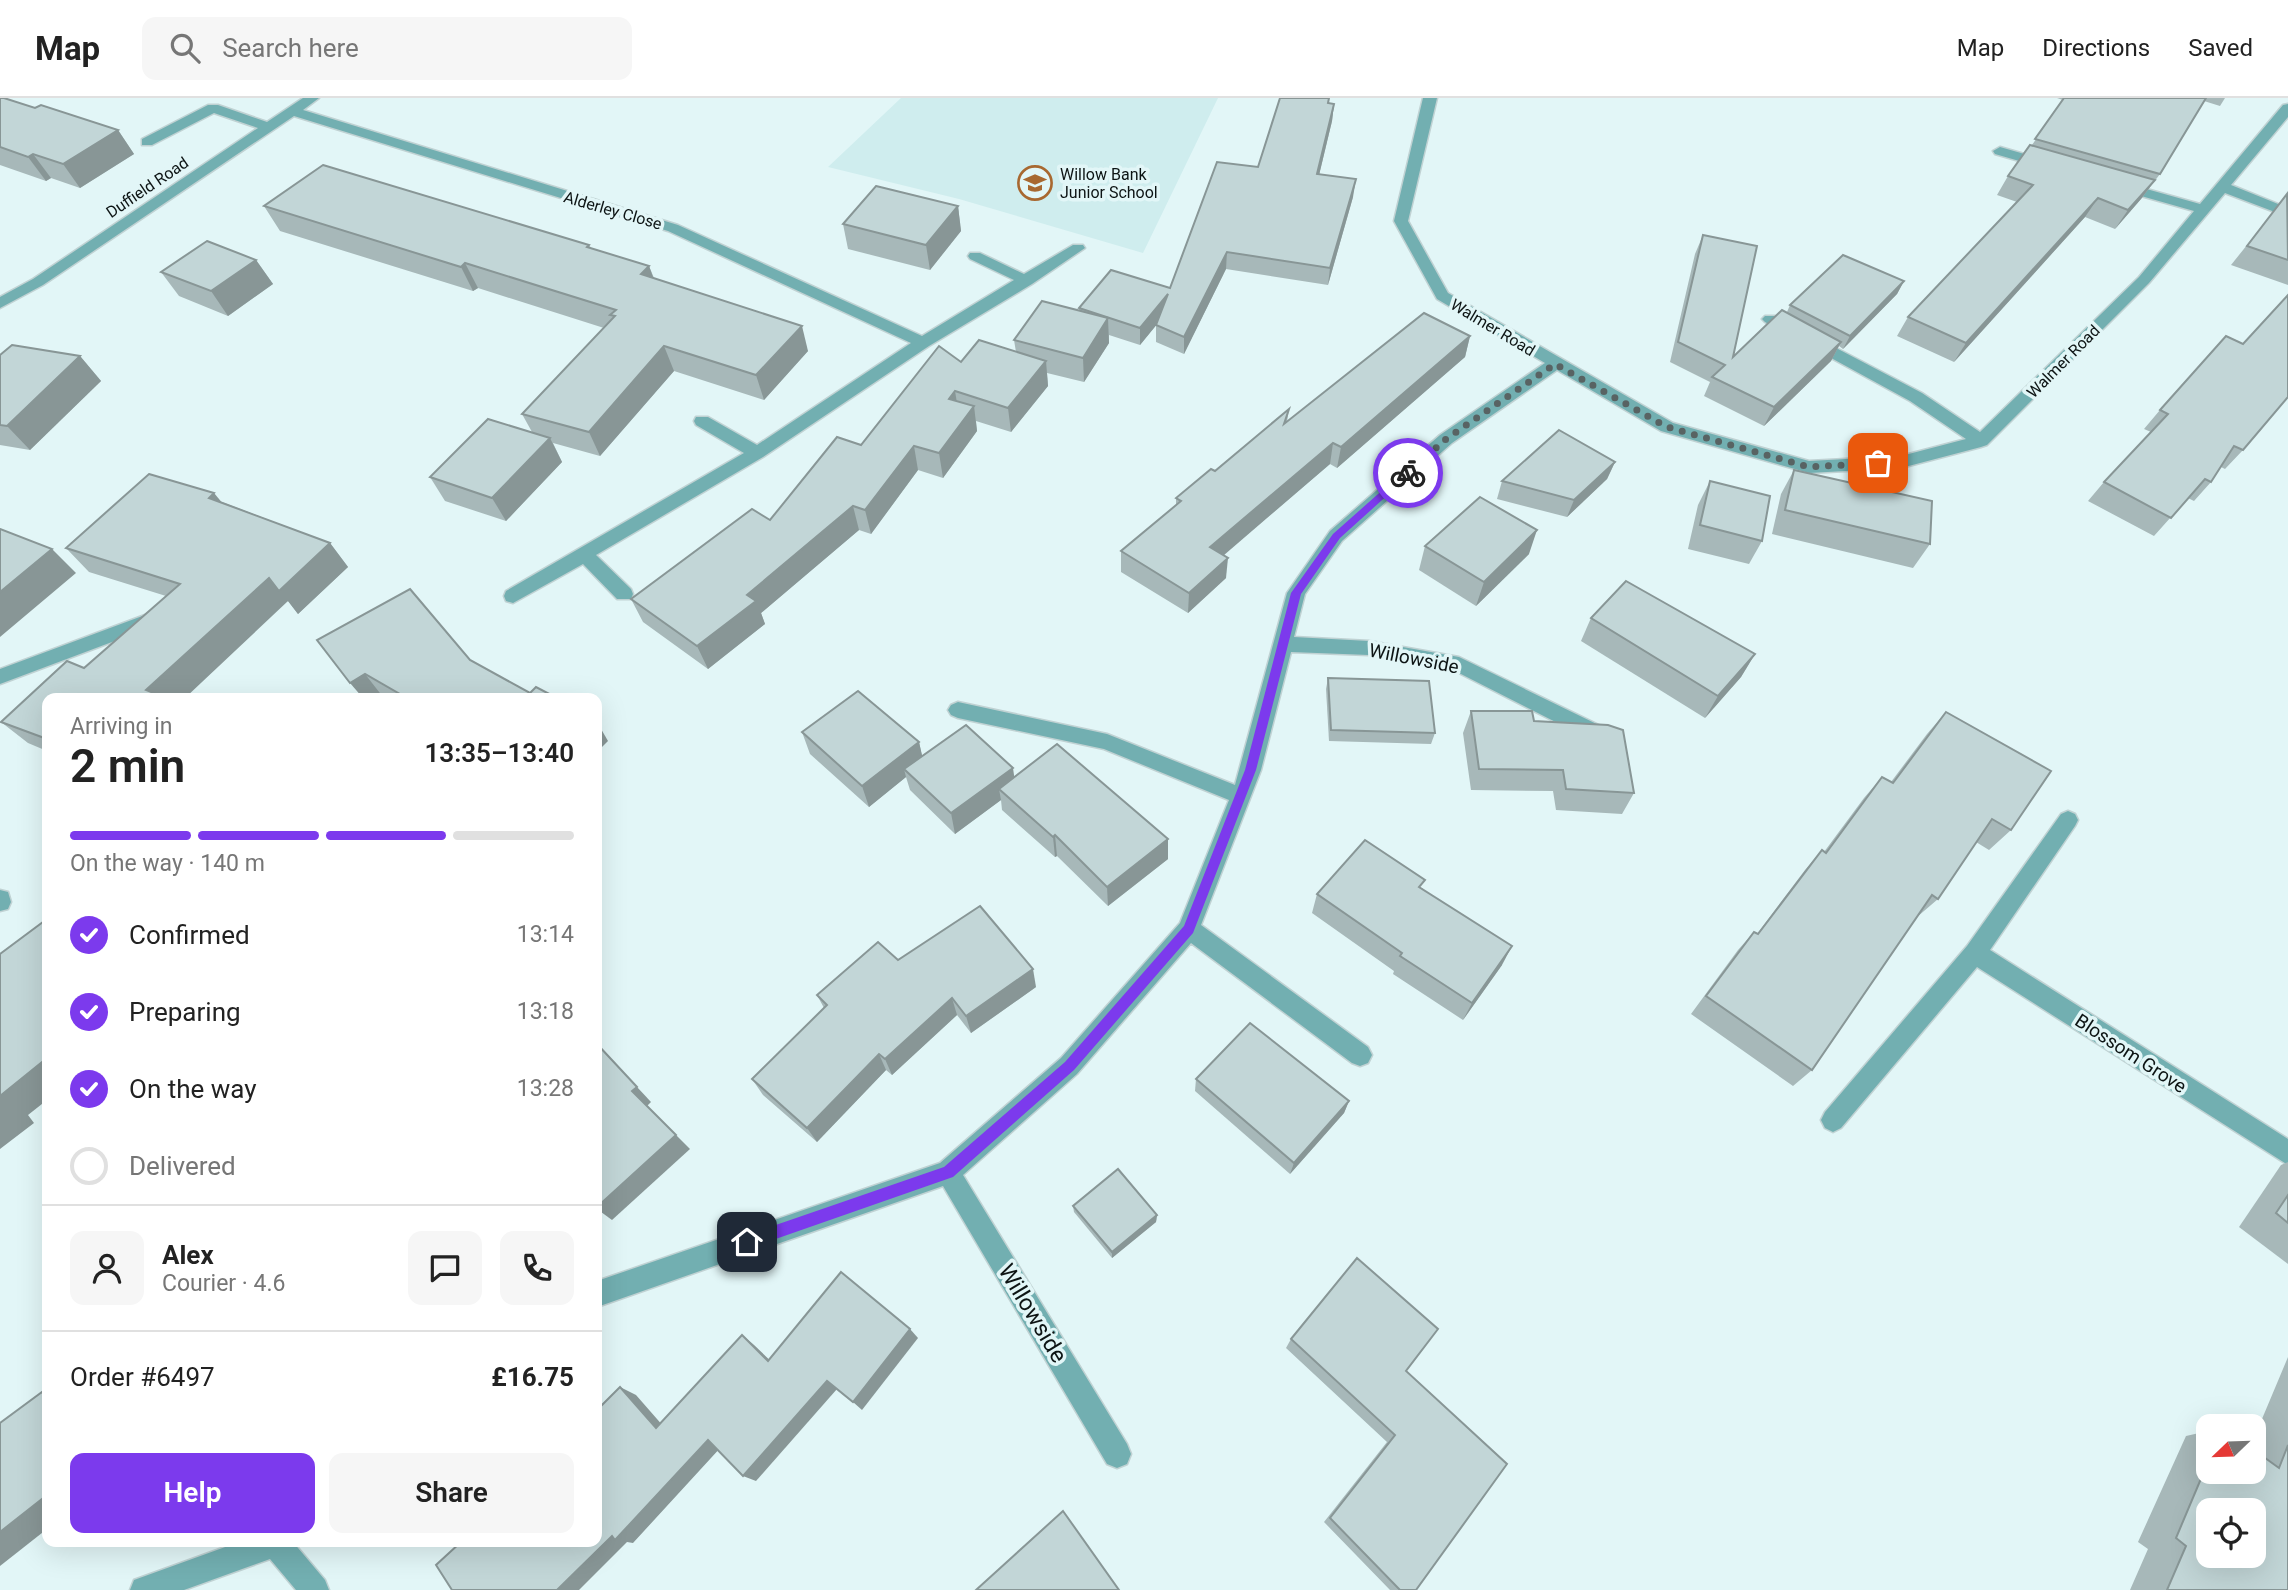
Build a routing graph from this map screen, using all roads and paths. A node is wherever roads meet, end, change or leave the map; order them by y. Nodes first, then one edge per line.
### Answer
1 (312, 98) edge
2 (1430, 98) edge
3 (2288, 107) edge
4 (292, 111) junction
5 (269, 127) junction
6 (147, 142) dead end
7 (2000, 151) dead end
8 (2064, 169) edge
9 (2102, 180) edge
10 (2222, 187) junction
11 (2204, 209) junction
12 (2288, 213) edge
13 (1078, 248) dead end
14 (975, 256) dead end
15 (1027, 281) junction
16 (0, 303) edge
17 (1770, 319) edge
18 (923, 342) junction
19 (1555, 364) junction
20 (702, 421) dead end
21 (1981, 441) junction
22 (757, 453) junction
23 (584, 555) junction
24 (624, 594) dead end
25 (513, 596) dead end
26 (145, 621) edge
27 (1283, 645) junction
28 (0, 677) edge
29 (958, 710) dead end
30 (1611, 741) edge
31 (1241, 796) junction
32 (2068, 820) dead end
33 (1189, 929) junction
34 (1975, 953) junction
35 (1360, 1055) dead end
36 (1833, 1120) dead end
37 (2288, 1153) edge
38 (948, 1172) junction
39 (602, 1292) edge
40 (1117, 1454) dead end
41 (266, 1547) edge
42 (280, 1547) edge
43 (144, 1590) edge
44 (315, 1590) edge

1 - 4 street, Duffield Road
2 - 19 street, Walmer Road
3 - 10 street, Walmer Road
4 - 5 street, Duffield Road
4 - 18 street, Alderley Close
5 - 6 street
5 - 16 street, Duffield Road
7 - 8 street
9 - 11 street
10 - 11 street, Walmer Road
10 - 12 street
11 - 21 street, Walmer Road
13 - 15 street
14 - 15 street
15 - 18 street
17 - 21 street
18 - 22 street
19 - 21 street, Walmer Road
19 - 27 street
20 - 22 street
22 - 23 street
23 - 24 street
23 - 25 street
26 - 28 street
27 - 30 street, Willowside
27 - 31 street
29 - 31 street
31 - 33 street
32 - 34 street
33 - 35 street
33 - 38 street
34 - 36 street
34 - 37 street, Blossom Grove
38 - 39 street
38 - 40 street, Willowside
41 - 43 street
42 - 44 street

